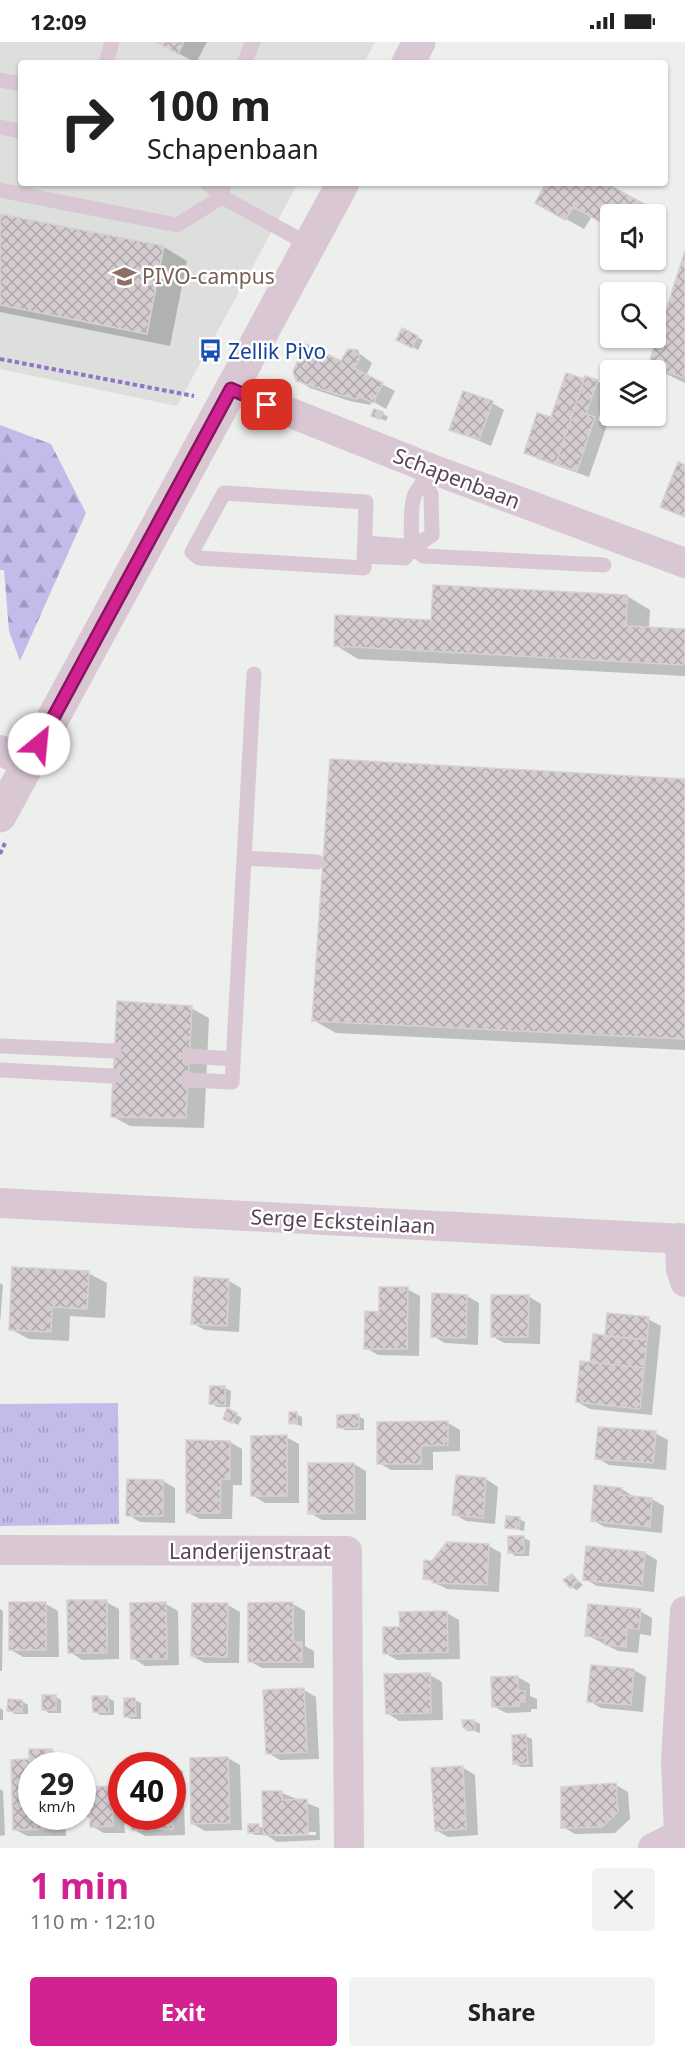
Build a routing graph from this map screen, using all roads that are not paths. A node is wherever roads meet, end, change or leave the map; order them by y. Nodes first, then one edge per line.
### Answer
1 (112, 42) edge
2 (253, 42) edge
3 (419, 42) edge
4 (107, 60) edge
5 (245, 60) edge
6 (410, 60) edge
7 (0, 80) edge
8 (18, 83) edge
9 (0, 127) edge
10 (18, 130) edge
11 (341, 186) edge
12 (0, 190) edge
13 (223, 190) edge
14 (310, 245) junction
15 (231, 389) junction
16 (427, 476) junction
17 (416, 549) junction
18 (364, 550) junction
19 (685, 563) edge
20 (604, 565) dead end
21 (254, 674) dead end
22 (14, 758) edge
23 (0, 816) edge
24 (244, 858) junction
25 (317, 862) dead end
26 (0, 1046) edge
27 (114, 1051) dead end
28 (189, 1056) dead end
29 (233, 1059) junction
30 (0, 1070) edge
31 (113, 1076) dead end
32 (188, 1080) dead end
33 (0, 1203) edge
34 (682, 1238) edge
35 (685, 1282) edge
36 (0, 1550) edge
37 (685, 1611) edge
38 (672, 1840) edge
39 (349, 1848) edge

1 - 4 lane
2 - 5 lane
3 - 6 street
7 - 8 lane
9 - 10 lane
11 - 14 street
12 - 13 lane
13 - 14 lane
14 - 15 street
15 - 16 street, Schapenbaan
15 - 22 street
16 - 17 lane
16 - 19 street, Schapenbaan
17 - 18 lane
17 - 20 lane
18 - 18 lane
21 - 24 lane
22 - 23 street
24 - 25 lane
24 - 29 lane
26 - 27 lane
28 - 29 lane
29 - 32 lane
30 - 31 lane
33 - 34 street, Serge Ecksteinlaan
34 - 35 street
36 - 39 street, Landerijenstraat
37 - 38 street

